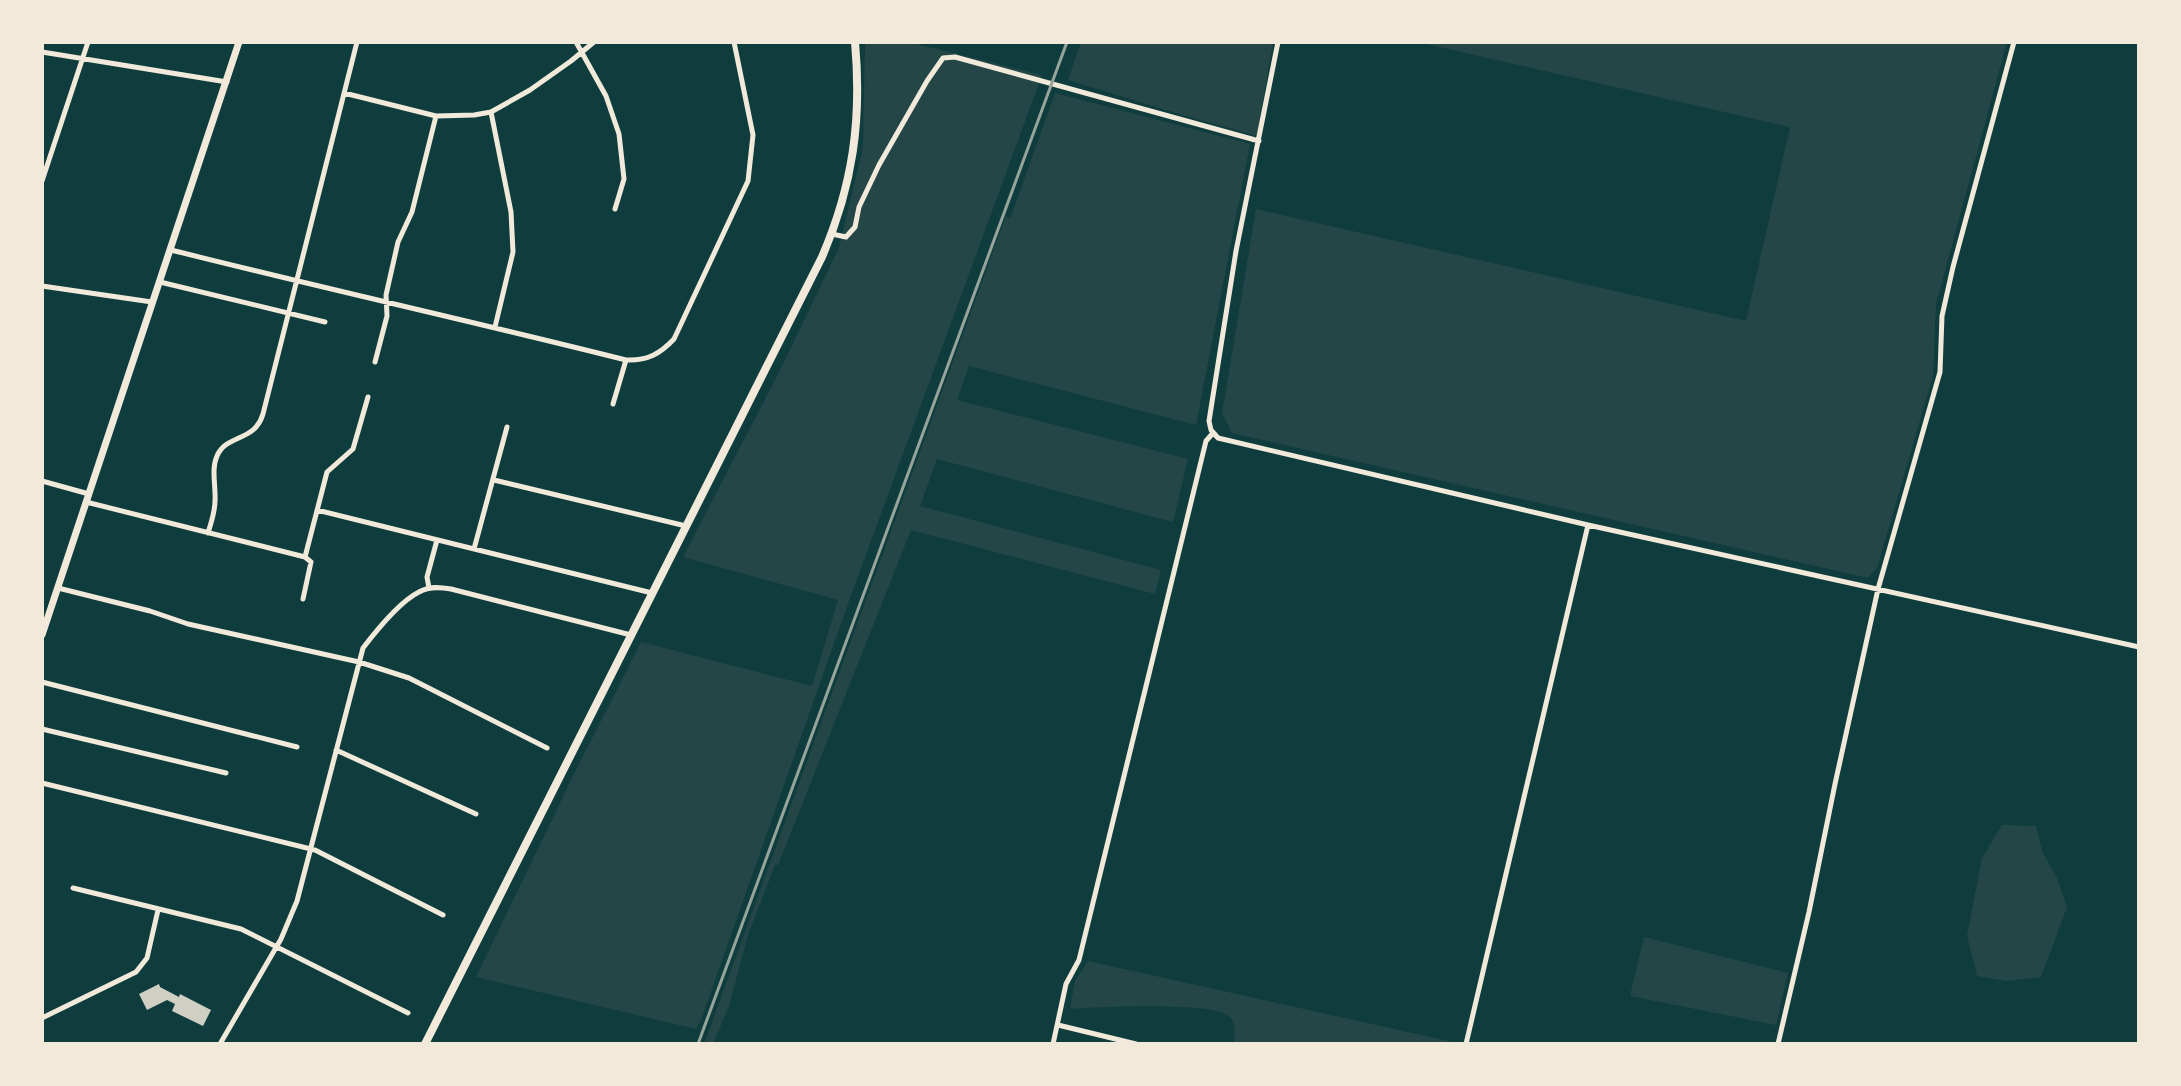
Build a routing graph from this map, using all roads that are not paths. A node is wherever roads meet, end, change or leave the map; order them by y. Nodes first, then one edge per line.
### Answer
1 (88, 42) edge
2 (239, 42) edge
3 (357, 42) edge
4 (576, 42) edge
5 (594, 42) edge
6 (734, 42) edge
7 (855, 42) edge
8 (1278, 42) edge
9 (2014, 42) edge
10 (42, 52) edge
11 (581, 52) junction
12 (83, 58) junction
13 (227, 82) junction
14 (344, 93) junction
15 (491, 112) junction
16 (436, 116) junction
17 (1259, 141) junction
18 (44, 169) edge
19 (42, 181) edge
20 (615, 209) dead end
21 (832, 234) junction
22 (171, 250) junction
23 (297, 281) junction
24 (160, 282) junction
25 (42, 286) edge
26 (153, 302) junction
27 (387, 303) junction
28 (289, 313) junction
29 (325, 322) dead end
30 (495, 327) junction
31 (626, 360) junction
32 (375, 362) dead end
33 (368, 397) dead end
34 (613, 404) dead end
35 (507, 427) dead end
36 (1213, 433) junction
37 (494, 480) junction
38 (42, 481) edge
39 (88, 498) junction
40 (317, 510) junction
41 (1588, 525) junction
42 (686, 526) junction
43 (208, 533) junction
44 (437, 540) junction
45 (474, 549) junction
46 (305, 557) junction
47 (58, 588) junction
48 (429, 588) junction
49 (1878, 589) junction
50 (652, 593) junction
51 (303, 599) dead end
52 (42, 635) edge
53 (632, 635) junction
54 (2139, 647) edge
55 (359, 662) junction
56 (42, 682) edge
57 (42, 729) edge
58 (297, 747) dead end
59 (547, 748) dead end
60 (336, 750) junction
61 (226, 773) dead end
62 (42, 783) edge
63 (476, 814) dead end
64 (311, 849) junction
65 (73, 888) dead end
66 (158, 910) junction
67 (443, 915) dead end
68 (276, 946) junction
69 (408, 1013) dead end
70 (42, 1018) edge
71 (1058, 1025) junction
72 (220, 1044) edge
73 (425, 1044) edge
74 (1053, 1044) edge
75 (1136, 1044) edge
76 (1466, 1044) edge
77 (1778, 1044) edge

1 - 12 street
2 - 13 street
3 - 14 street
4 - 11 street
5 - 11 street
6 - 31 street
7 - 21 main road
8 - 17 street
9 - 49 street
10 - 12 street
11 - 15 street
11 - 20 street
12 - 13 street
12 - 18 street
13 - 22 street
14 - 16 street
14 - 23 street
15 - 16 street
15 - 30 street
16 - 27 street
17 - 21 street
17 - 36 street
18 - 19 street
21 - 42 main road
22 - 23 street
22 - 24 street
23 - 27 street
23 - 28 street
24 - 26 street
24 - 28 street
25 - 26 street
26 - 39 street
27 - 30 street
27 - 32 street
28 - 29 street
28 - 43 street
30 - 31 street
31 - 34 street
33 - 40 street
35 - 37 street
36 - 41 street
36 - 71 street
37 - 42 street
37 - 45 street
38 - 39 street
39 - 43 street
39 - 47 street
40 - 44 street
40 - 46 street
41 - 49 street
41 - 76 street
42 - 50 main road
43 - 46 street
44 - 45 street
44 - 48 street
45 - 50 street
46 - 51 street
47 - 52 street
47 - 55 street
48 - 53 street
48 - 55 street
49 - 54 street
49 - 77 street
50 - 53 main road
53 - 73 main road
55 - 59 street
55 - 60 street
56 - 58 street
57 - 61 street
60 - 63 street
60 - 64 street
62 - 64 street
64 - 67 street
64 - 68 street
65 - 66 street
66 - 68 street
66 - 70 street
68 - 69 street
68 - 72 street
71 - 74 street
71 - 75 street

